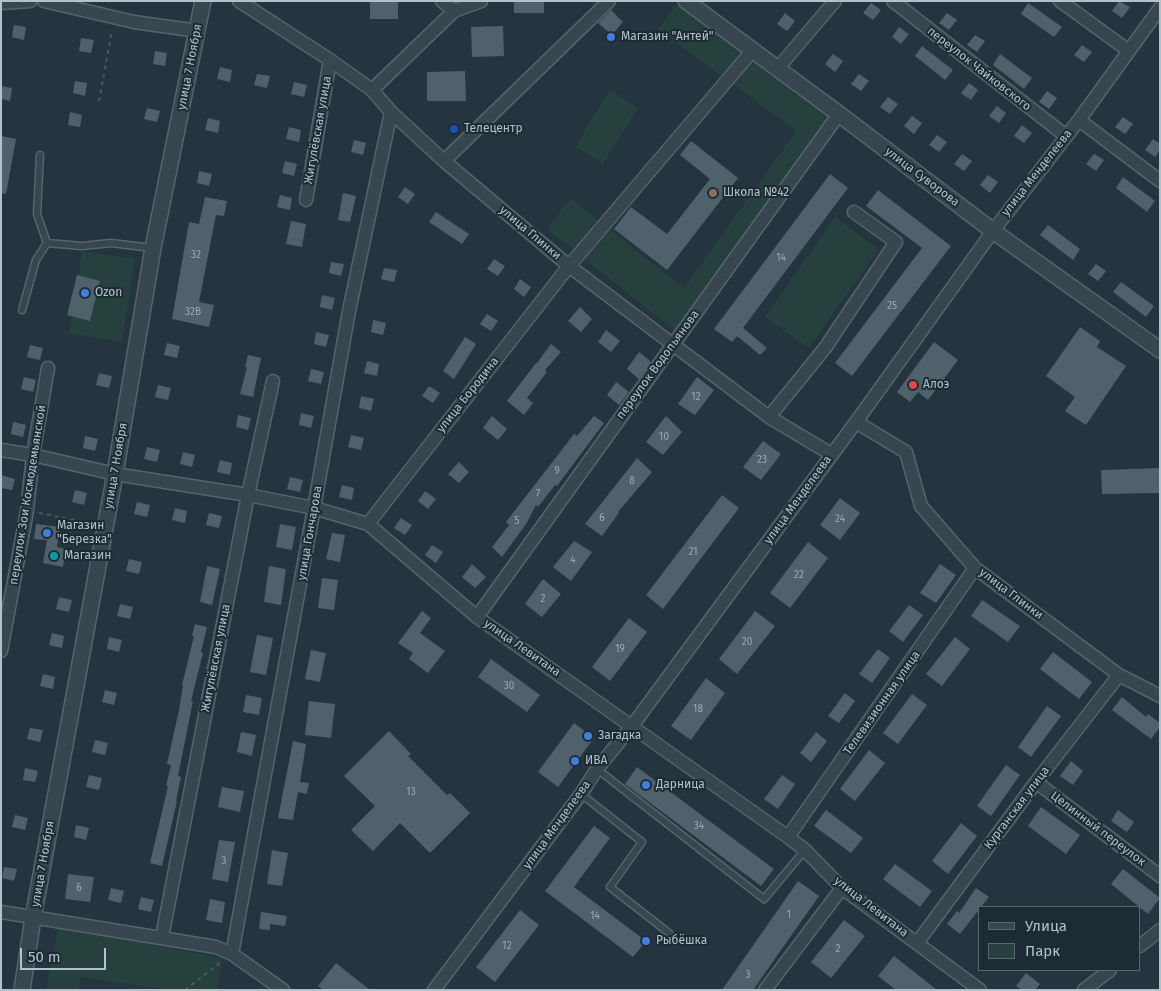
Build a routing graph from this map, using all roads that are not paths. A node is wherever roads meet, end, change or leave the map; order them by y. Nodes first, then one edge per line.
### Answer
1 (30, 1) edge
2 (44, 1) edge
3 (203, 1) edge
4 (239, 1) edge
5 (442, 1) edge
6 (481, 1) edge
7 (609, 1) edge
8 (686, 1) edge
9 (835, 1) edge
10 (893, 1) edge
11 (1060, 1) edge
12 (1, 3) edge
13 (1160, 8) edge
14 (454, 11) junction
15 (198, 31) junction
16 (753, 50) junction
17 (1129, 51) junction
18 (330, 60) junction
19 (778, 68) junction
20 (372, 90) junction
21 (390, 112) junction
22 (840, 114) junction
23 (1079, 120) junction
24 (1066, 136) junction
25 (40, 155) dead end
26 (444, 161) junction
27 (1160, 181) edge
28 (306, 200) dead end
29 (854, 212) dead end
30 (993, 231) junction
31 (47, 243) junction
32 (153, 248) junction
33 (568, 266) junction
34 (22, 310) dead end
35 (673, 345) junction
36 (1160, 350) edge
37 (48, 368) dead end
38 (273, 381) dead end
39 (769, 417) junction
40 (856, 422) junction
41 (1, 450) edge
42 (831, 454) junction
43 (34, 455) junction
44 (115, 474) junction
45 (248, 495) junction
46 (314, 508) junction
47 (368, 524) junction
48 (975, 568) junction
49 (477, 617) junction
50 (1, 651) edge
51 (1119, 675) junction
52 (1160, 696) edge
53 (632, 726) junction
54 (597, 769) junction
55 (1036, 782) junction
56 (581, 794) junction
57 (788, 837) junction
58 (805, 850) junction
59 (1160, 876) edge
60 (842, 888) junction
61 (1, 912) edge
62 (33, 918) junction
63 (1160, 930) edge
64 (669, 933) dead end
65 (162, 937) junction
66 (917, 943) junction
67 (1141, 945) edge
68 (232, 954) junction
69 (1109, 971) edge
70 (22, 990) edge
71 (283, 990) edge
72 (434, 990) edge
73 (766, 990) edge
74 (980, 990) edge
75 (1084, 990) edge

1 - 12 street
2 - 15 street
3 - 15 street, улица 7 Ноября
4 - 18 street, улица Глинки
5 - 14 street
6 - 14 street
7 - 26 street
8 - 16 street, улица Суворова
9 - 19 street
10 - 24 street, переулок Чайковского
11 - 17 street
13 - 17 street, улица Менделеева
14 - 20 street
15 - 32 street, улица 7 Ноября
16 - 19 street, улица Суворова
16 - 33 street, улица Бородина
17 - 23 street, улица Менделеева
18 - 20 street, улица Глинки
18 - 28 street, Жигулёвская улица
19 - 22 street, улица Суворова
20 - 21 street, улица Глинки
21 - 26 street, улица Глинки
21 - 46 street, улица Гончарова
22 - 30 street, улица Суворова
22 - 35 street, переулок Водопьянова
23 - 24 street, улица Менделеева
23 - 27 street
24 - 30 street, улица Менделеева
25 - 31 lane
26 - 33 street, улица Глинки
29 - 39 street
30 - 36 street, улица Суворова
30 - 40 street, улица Менделеева
31 - 32 lane
31 - 34 lane
32 - 44 street, улица 7 Ноября
33 - 35 street, улица Глинки
33 - 47 street, улица Бородина
35 - 39 street, улица Глинки
35 - 49 street, переулок Водопьянова
37 - 43 street, переулок Зои Космодемьянской
38 - 45 street, Жигулёвская улица
39 - 42 street, улица Глинки
40 - 42 street, улица Менделеева
40 - 48 street, улица Глинки
41 - 43 street, улица Левитана
42 - 53 street, улица Менделеева
43 - 44 street, улица Левитана
43 - 50 street, переулок Зои Космодемьянской
44 - 45 street, улица Левитана
44 - 62 street, улица 7 Ноября
45 - 46 street, улица Левитана
45 - 65 street, Жигулёвская улица
46 - 47 street, улица Левитана
46 - 68 street, улица Гончарова
47 - 49 street, улица Левитана
48 - 51 street, улица Глинки
48 - 57 street, Телевизионная улица
49 - 53 street, улица Левитана
51 - 52 street, улица Глинки
51 - 55 street, Курганская улица
53 - 54 street, улица Менделеева
53 - 57 street, улица Левитана
54 - 56 street, улица Менделеева
54 - 58 lane
55 - 59 street, Целинный переулок
55 - 66 street, Курганская улица
56 - 64 lane
56 - 72 street, улица Менделеева
57 - 58 street, улица Левитана
58 - 60 street, улица Левитана
60 - 66 street, улица Левитана
60 - 73 street
61 - 62 street
62 - 65 street
62 - 70 street, улица 7 Ноября
63 - 67 street
65 - 68 street
66 - 74 street, улица Левитана
68 - 71 street
69 - 75 street

